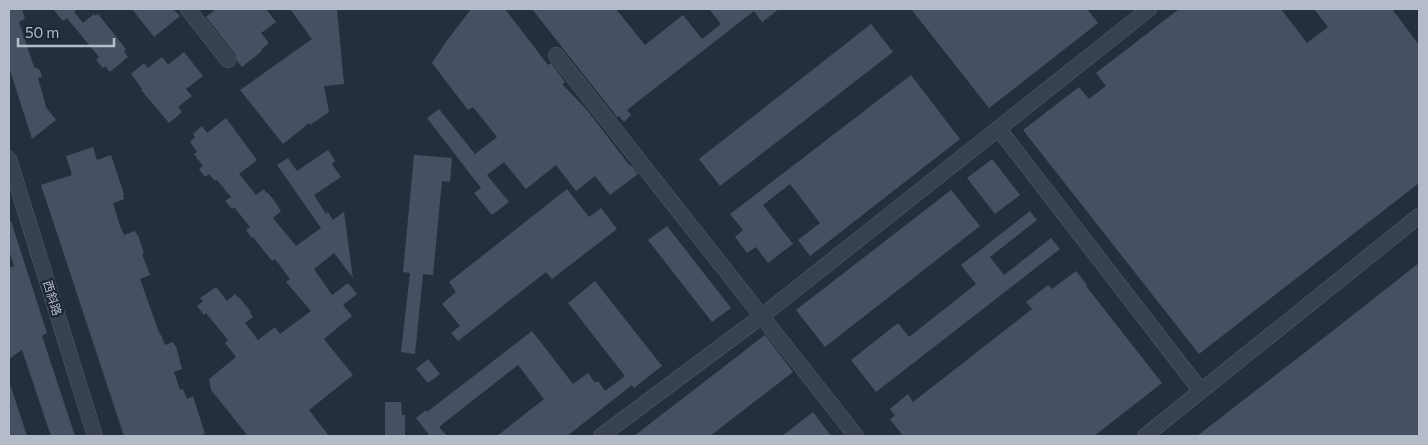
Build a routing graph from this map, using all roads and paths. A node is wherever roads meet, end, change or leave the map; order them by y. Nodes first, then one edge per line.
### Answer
1 (188, 9) edge
2 (1149, 9) edge
3 (556, 55) dead end
4 (228, 60) dead end
5 (998, 128) junction
6 (9, 160) edge
7 (1419, 216) edge
8 (762, 316) junction
9 (1201, 391) junction
10 (95, 436) edge
11 (601, 436) edge
12 (856, 436) edge
13 (1144, 436) edge

1 - 4 street
2 - 5 street
3 - 8 street
5 - 8 street
5 - 9 street
6 - 10 street, 西斜路
7 - 9 street
8 - 11 street
8 - 12 street
9 - 13 street

